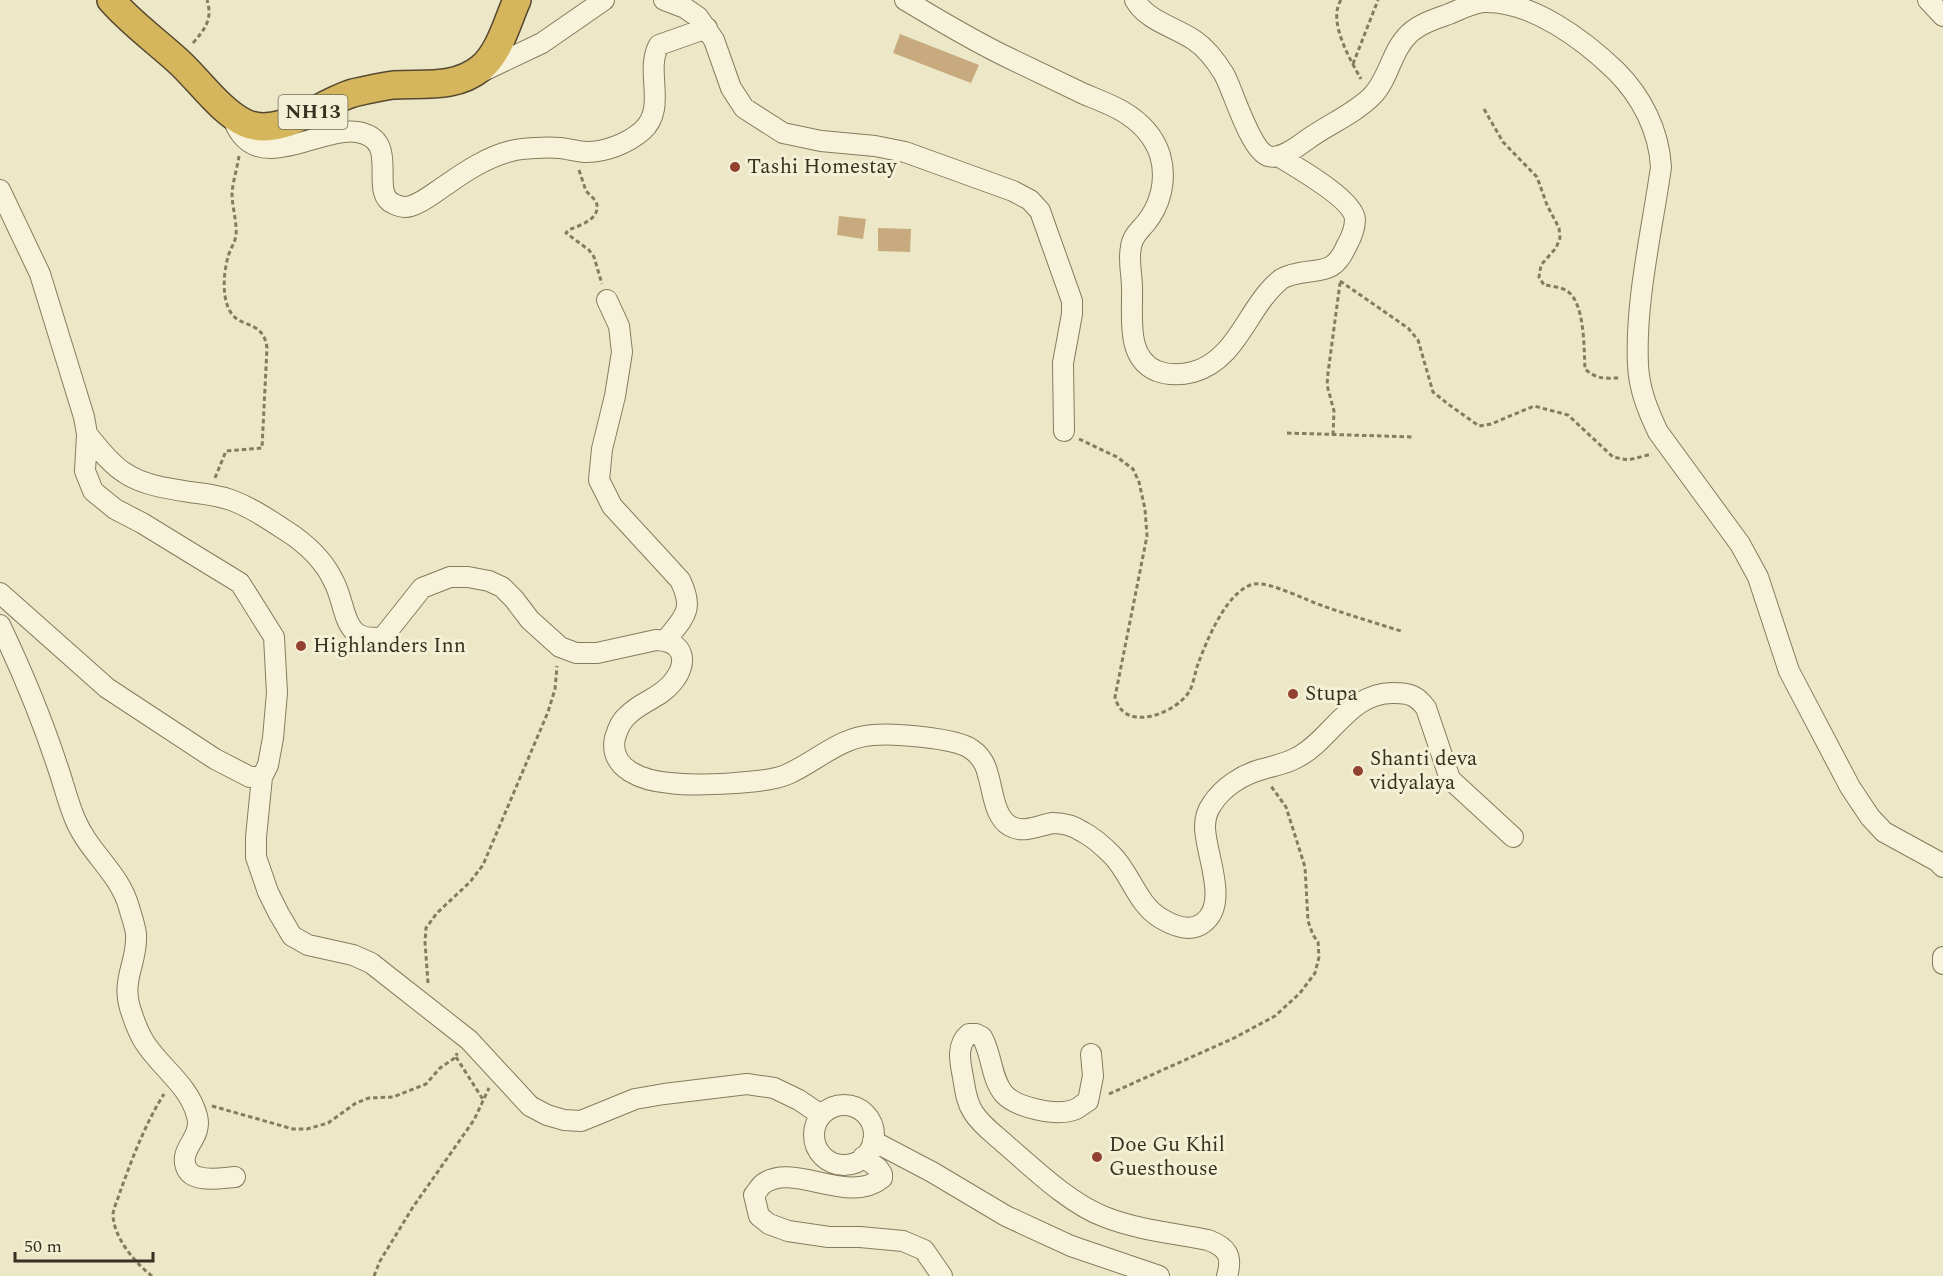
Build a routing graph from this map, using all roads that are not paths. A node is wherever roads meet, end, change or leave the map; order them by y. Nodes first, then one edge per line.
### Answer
1 (111, 0) edge
2 (517, 0) edge
3 (604, 0) edge
4 (664, 0) edge
5 (905, 0) edge
6 (1135, 0) edge
7 (1928, 0) edge
8 (1943, 16) edge
9 (707, 28) junction
10 (464, 79) junction
11 (235, 123) junction
12 (1278, 156) junction
13 (0, 190) edge
14 (607, 300) road end
15 (1064, 431) road end
16 (87, 434) junction
17 (0, 593) edge
18 (0, 625) edge
19 (666, 640) junction
20 (262, 777) junction
21 (1513, 837) dead end
22 (1943, 867) edge
23 (1943, 957) edge
24 (1943, 964) edge
25 (1090, 1054) dead end
26 (821, 1115) junction
27 (868, 1149) junction
28 (235, 1178) dead end
29 (942, 1276) edge
30 (1159, 1276) edge
31 (1227, 1276) edge

1 - 11 highway, NH13
2 - 10 highway, NH13
3 - 10 street
4 - 9 street
5 - 12 street
6 - 12 street
7 - 8 street
9 - 11 street
9 - 15 street
10 - 11 highway, NH13
12 - 22 street
13 - 16 street
14 - 19 street
16 - 19 street
16 - 20 street
17 - 20 street
18 - 28 street
19 - 21 street
20 - 26 street
23 - 24 street
25 - 31 street
26 - 27 street
26 - 27 street
27 - 29 street
27 - 30 street

